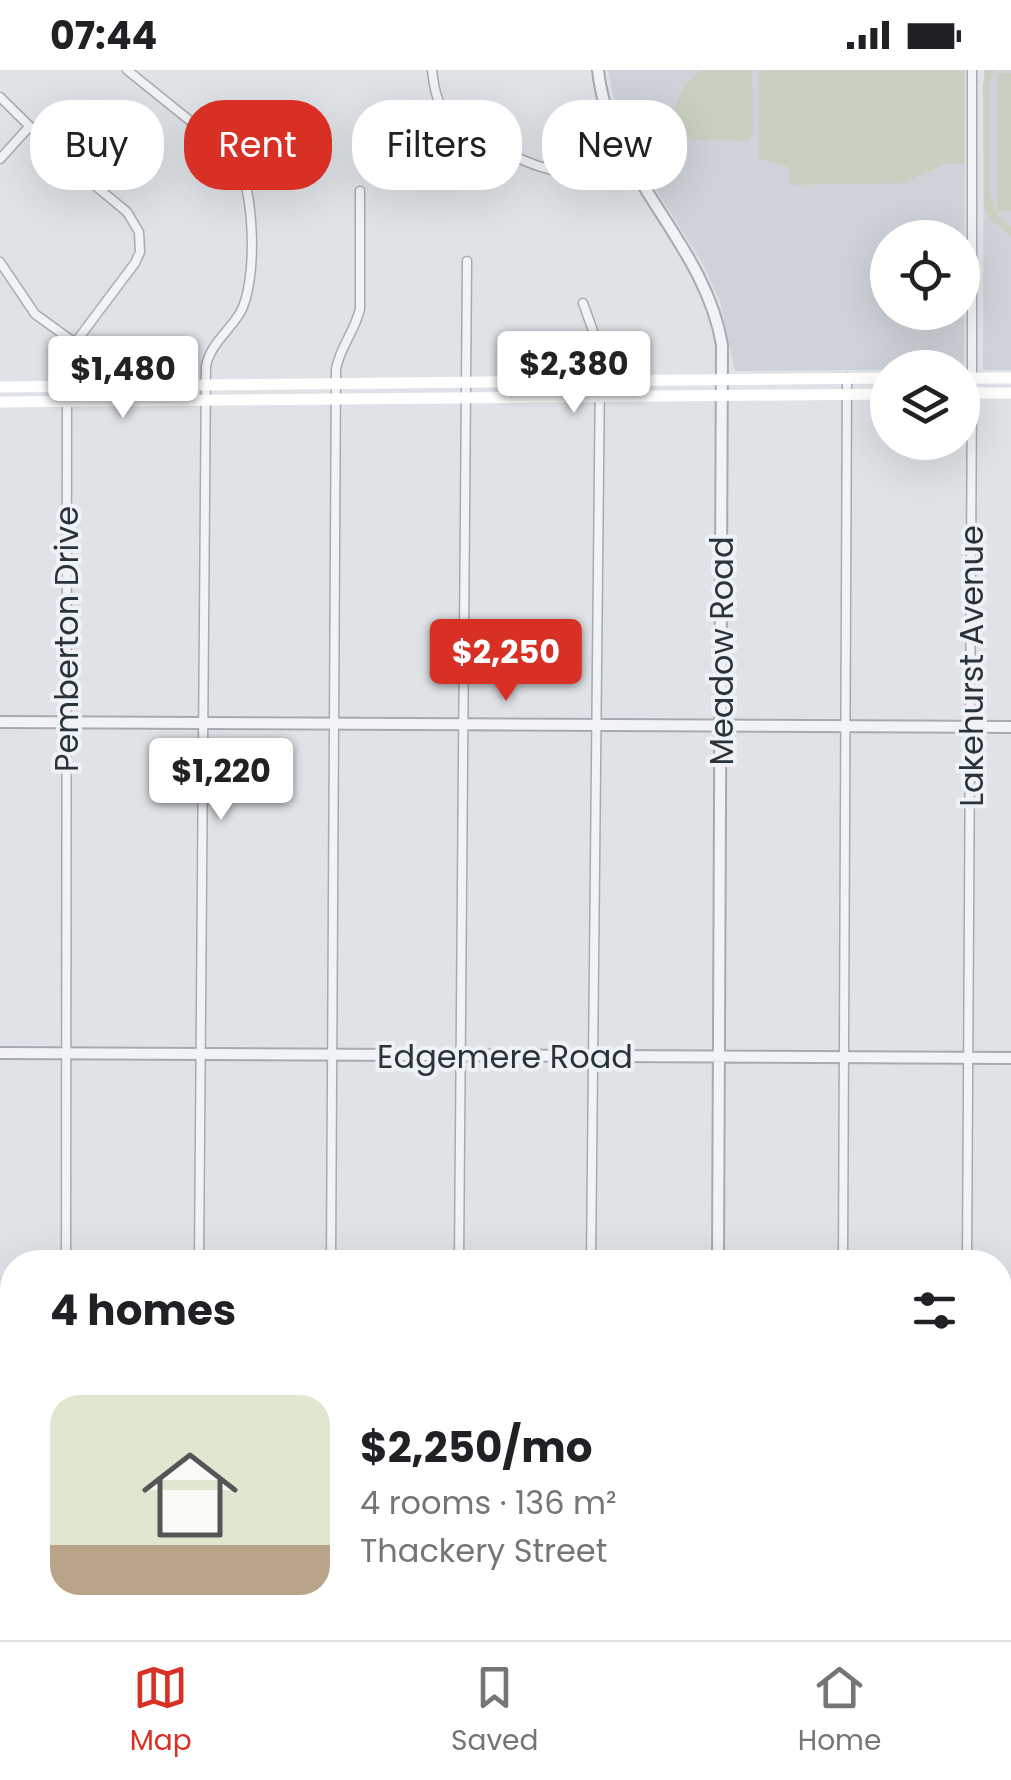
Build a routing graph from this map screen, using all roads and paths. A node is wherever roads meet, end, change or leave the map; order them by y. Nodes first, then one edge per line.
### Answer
1 (128, 70) edge
2 (432, 70) edge
3 (598, 70) edge
4 (972, 70) edge
5 (0, 97) edge
6 (603, 100) edge
7 (29, 127) junction
8 (0, 160) edge
9 (542, 169) edge
10 (646, 190) edge
11 (360, 191) dead end
12 (467, 261) dead end
13 (0, 262) edge
14 (583, 304) dead end
15 (75, 344) junction
16 (967, 350) edge
17 (847, 378) junction
18 (870, 378) edge
19 (980, 378) edge
20 (1011, 378) edge
21 (723, 379) junction
22 (466, 381) junction
23 (336, 382) junction
24 (206, 384) junction
25 (66, 386) junction
26 (0, 387) edge
27 (600, 388) junction
28 (980, 393) edge
29 (724, 394) junction
30 (848, 394) junction
31 (870, 394) edge
32 (1011, 394) edge
33 (466, 396) junction
34 (336, 398) junction
35 (206, 400) junction
36 (66, 401) junction
37 (0, 402) edge
38 (968, 460) edge
39 (0, 722) edge
40 (66, 722) junction
41 (203, 722) junction
42 (333, 724) junction
43 (463, 724) junction
44 (596, 724) junction
45 (721, 725) junction
46 (846, 726) junction
47 (970, 726) junction
48 (1011, 726) edge
49 (0, 1053) edge
50 (66, 1053) junction
51 (201, 1054) junction
52 (331, 1054) junction
53 (461, 1055) junction
54 (593, 1056) junction
55 (719, 1058) junction
56 (1011, 1058) edge
57 (844, 1059) junction
58 (968, 1059) junction
59 (66, 1250) edge
60 (200, 1250) edge
61 (331, 1250) edge
62 (459, 1250) edge
63 (591, 1250) edge
64 (718, 1250) edge
65 (843, 1250) edge
66 (967, 1250) edge

1 - 24 street
2 - 9 street
3 - 6 street, Meadow Road
4 - 16 street, Lakehurst Avenue
5 - 7 street, Pemberton Drive
7 - 8 street
7 - 15 street, Pemberton Drive
10 - 21 street, Meadow Road
11 - 23 street
12 - 22 street
13 - 15 street
14 - 27 street
15 - 25 street, Pemberton Drive
17 - 18 main road
17 - 21 main road
17 - 30 street
19 - 20 main road
21 - 27 main road
21 - 29 street, Meadow Road
22 - 23 main road
22 - 27 main road
22 - 33 street
23 - 24 main road
23 - 34 street
24 - 25 main road
24 - 35 street
25 - 26 main road
25 - 36 street, Pemberton Drive
27 - 29 main road
27 - 33 main road
27 - 44 street
28 - 32 main road
29 - 30 main road
29 - 45 street, Meadow Road
30 - 31 main road
30 - 46 street
33 - 34 main road
33 - 43 street
34 - 35 main road
34 - 42 street
35 - 36 main road
35 - 41 street
36 - 37 main road
36 - 40 street, Pemberton Drive
38 - 47 street, Lakehurst Avenue
39 - 40 street
40 - 41 street
40 - 50 street, Pemberton Drive
41 - 42 street
41 - 51 street
42 - 43 street
42 - 52 street
43 - 44 street
43 - 53 street
44 - 45 street
44 - 54 street
45 - 46 street
45 - 55 street, Meadow Road
46 - 47 street
46 - 57 street
47 - 48 street
47 - 58 street, Lakehurst Avenue
49 - 50 street, Edgemere Road
50 - 51 street, Edgemere Road
50 - 59 street, Pemberton Drive
51 - 52 street, Edgemere Road
51 - 60 street
52 - 53 street, Edgemere Road
52 - 61 street
53 - 54 street, Edgemere Road
53 - 62 street
54 - 55 street, Edgemere Road
54 - 63 street
55 - 57 street, Edgemere Road
55 - 64 street, Meadow Road
56 - 58 street, Edgemere Road
57 - 58 street, Edgemere Road
57 - 65 street
58 - 66 street, Lakehurst Avenue

